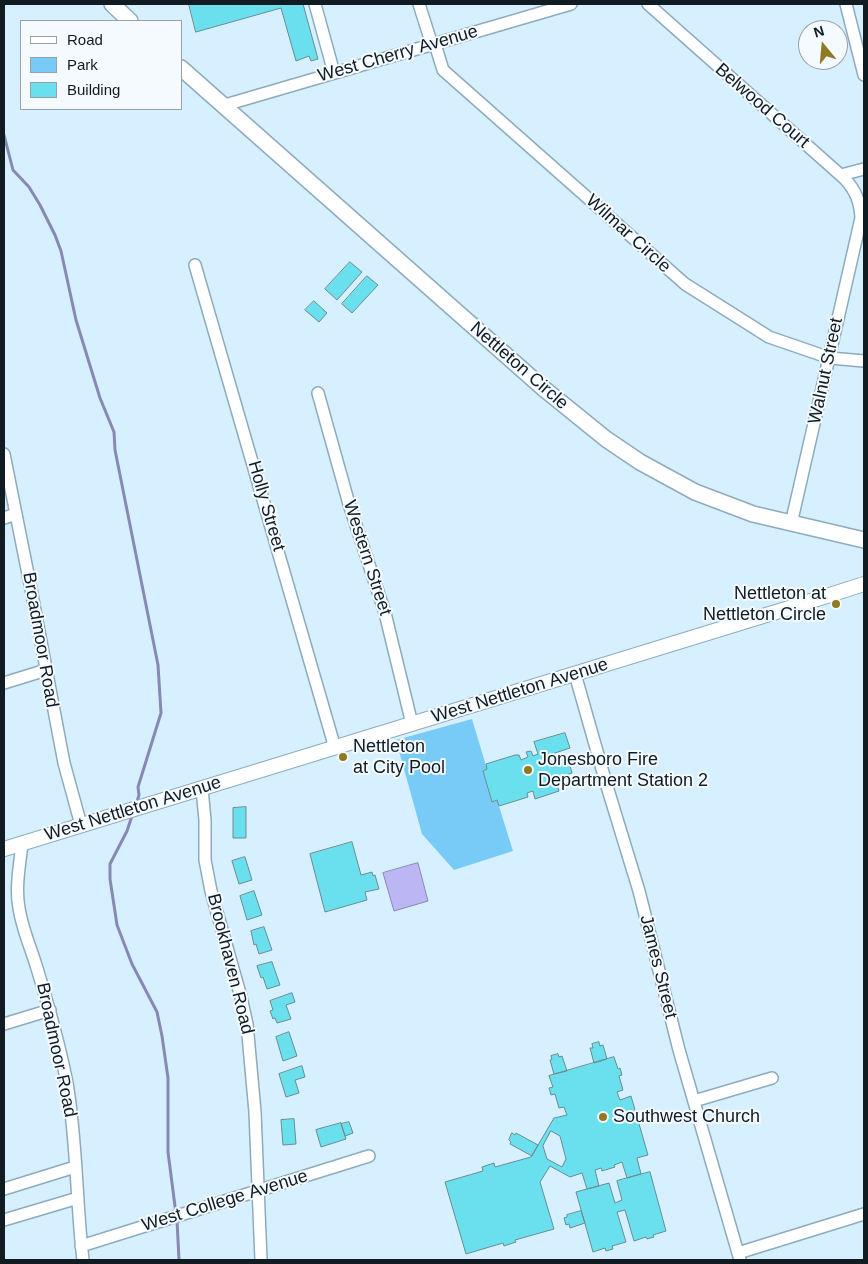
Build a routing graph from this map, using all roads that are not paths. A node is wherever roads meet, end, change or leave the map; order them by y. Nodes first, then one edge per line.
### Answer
1 (112, 4) edge
2 (315, 4) edge
3 (419, 4) edge
4 (571, 4) edge
5 (648, 4) edge
6 (846, 4) edge
7 (129, 20) edge
8 (434, 44) junction
9 (182, 69) edge
10 (334, 73) junction
11 (864, 75) edge
12 (225, 105) junction
13 (864, 169) edge
14 (841, 175) junction
15 (862, 216) edge
16 (196, 265) dead end
17 (830, 358) junction
18 (864, 361) edge
19 (318, 393) dead end
20 (4, 454) edge
21 (16, 514) junction
22 (4, 518) edge
23 (791, 524) junction
24 (864, 540) edge
25 (864, 584) edge
26 (46, 670) junction
27 (575, 674) junction
28 (4, 683) edge
29 (412, 724) junction
30 (335, 748) junction
31 (202, 789) junction
32 (81, 825) junction
33 (22, 844) junction
34 (4, 849) edge
35 (50, 1010) junction
36 (4, 1024) edge
37 (772, 1078) dead end
38 (694, 1100) junction
39 (369, 1156) dead end
40 (75, 1167) junction
41 (4, 1188) edge
42 (258, 1191) junction
43 (78, 1198) junction
44 (864, 1214) edge
45 (4, 1220) edge
46 (81, 1246) junction
47 (739, 1256) edge
48 (83, 1260) edge
49 (261, 1260) edge

1 - 7 main road
2 - 10 street
3 - 8 street, Wilmar Circle
4 - 8 street, West Cherry Avenue
5 - 14 street, Belwood Court
6 - 11 street
8 - 10 street, West Cherry Avenue
8 - 17 street, Wilmar Circle
9 - 12 main road, Nettleton Circle
10 - 12 street, West Cherry Avenue
12 - 23 main road, Nettleton Circle
13 - 14 street
14 - 15 street, Belwood Court
15 - 17 street, Walnut Street
16 - 30 street, Holly Street
17 - 18 street, Wilmar Circle
17 - 23 street, Walnut Street
19 - 29 street, Western Street
20 - 21 street, Broadmoor Road
21 - 22 street
21 - 26 street, Broadmoor Road
23 - 24 main road, Nettleton Circle
25 - 27 street, West Nettleton Avenue
26 - 28 street
26 - 32 street, Broadmoor Road
27 - 29 street, West Nettleton Avenue
27 - 38 street, James Street
29 - 30 street, West Nettleton Avenue
30 - 31 street, West Nettleton Avenue
31 - 32 street, West Nettleton Avenue
31 - 42 street, Brookhaven Road
32 - 33 street, West Nettleton Avenue
33 - 34 street, West Nettleton Avenue
33 - 35 street, Broadmoor Road
35 - 36 street
35 - 40 street, Broadmoor Road
37 - 38 street
38 - 47 street, James Street
39 - 42 street, West College Avenue
40 - 41 street
40 - 43 street, Broadmoor Road
42 - 46 street, West College Avenue
42 - 49 street, Brookhaven Road
43 - 45 street
43 - 46 street, Broadmoor Road
44 - 47 street
46 - 48 street, Broadmoor Road

